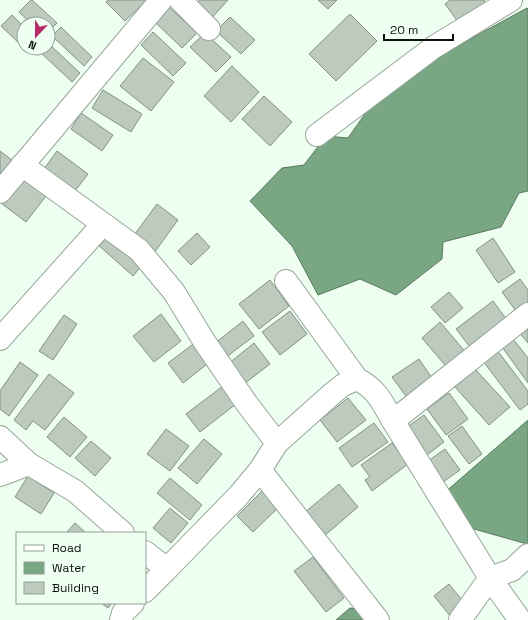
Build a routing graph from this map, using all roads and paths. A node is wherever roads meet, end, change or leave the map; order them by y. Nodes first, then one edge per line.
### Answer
1 (160, 0) edge
2 (180, 0) edge
3 (512, 0) edge
4 (209, 29) dead end
5 (316, 135) dead end
6 (22, 166) junction
7 (0, 192) edge
8 (103, 224) junction
9 (286, 281) dead end
10 (528, 314) edge
11 (0, 339) edge
12 (357, 379) junction
13 (393, 421) junction
14 (0, 437) edge
15 (277, 443) junction
16 (29, 464) junction
17 (260, 470) junction
18 (0, 475) edge
19 (122, 532) edge
20 (146, 553) edge
21 (528, 555) edge
22 (167, 570) junction
23 (490, 578) junction
24 (146, 590) edge
25 (132, 604) edge
26 (121, 620) edge
27 (378, 620) edge
28 (460, 620) edge
29 (520, 620) edge

1 - 6 street
2 - 4 street
3 - 5 street
6 - 7 street
6 - 8 street
8 - 11 street
8 - 15 street
9 - 12 street
10 - 13 street
12 - 13 street
12 - 15 street
13 - 23 street
14 - 16 street
15 - 17 street
16 - 18 street
16 - 19 street
17 - 22 street
17 - 27 street
20 - 22 street
21 - 23 street
22 - 24 street
23 - 28 street
23 - 29 street
25 - 26 street

